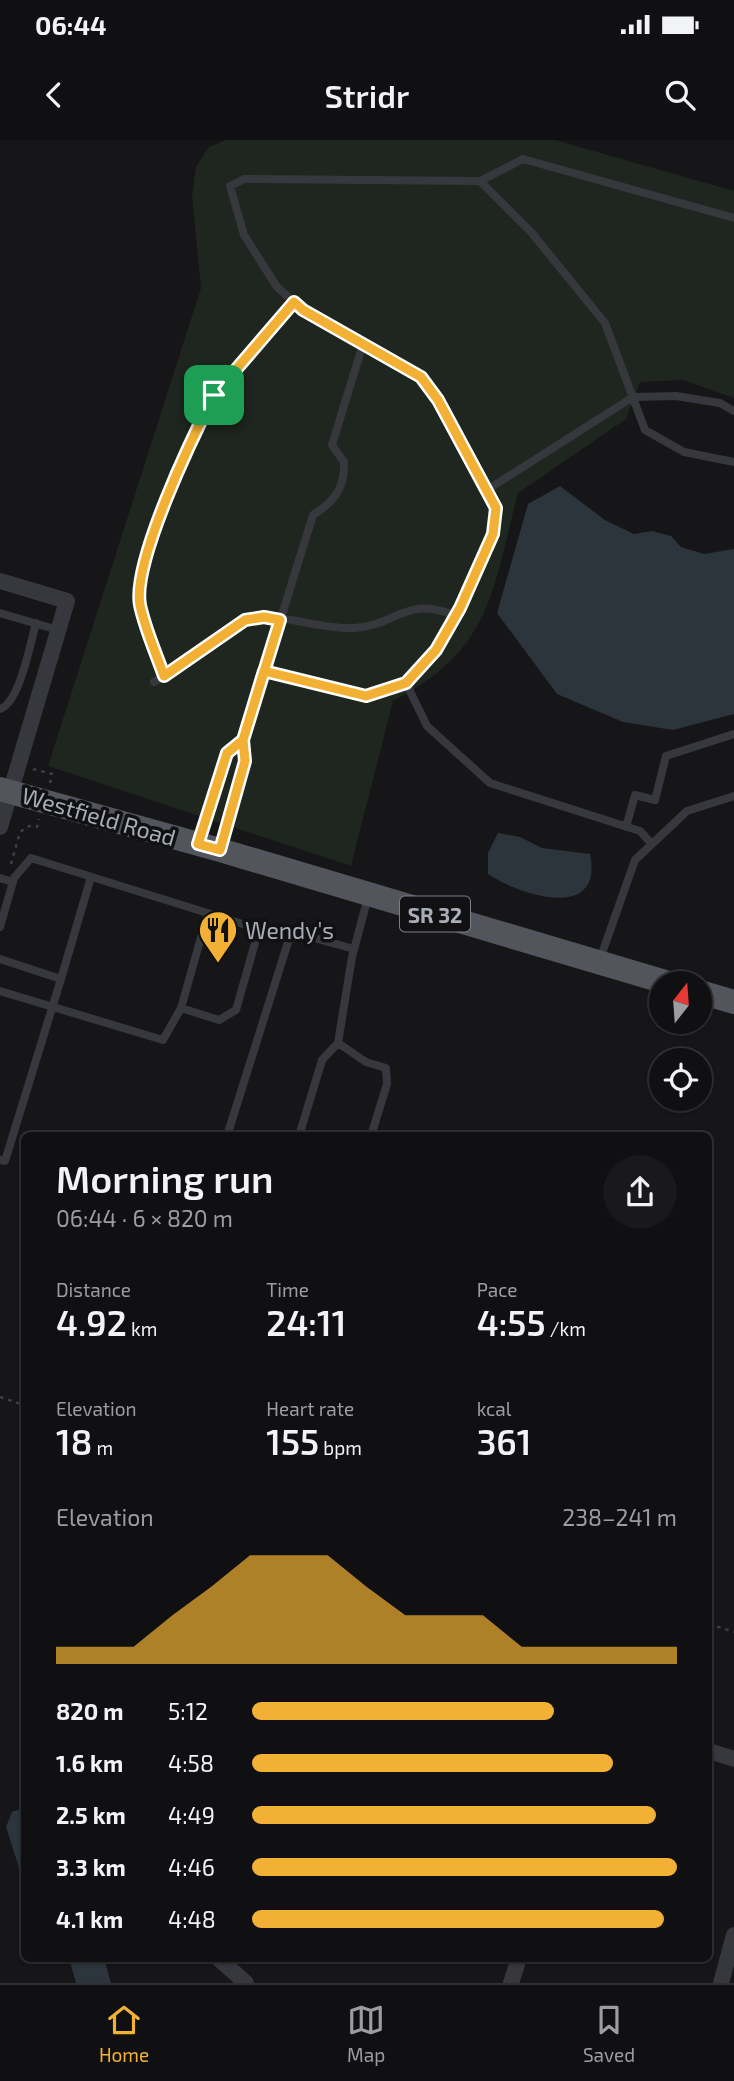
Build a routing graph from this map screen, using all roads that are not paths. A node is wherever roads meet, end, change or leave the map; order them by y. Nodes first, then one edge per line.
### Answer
1 (480, 181) junction
2 (734, 218) edge
3 (294, 302) junction
4 (363, 344) junction
5 (633, 397) junction
6 (734, 411) edge
7 (734, 463) edge
8 (487, 490) junction
9 (0, 581) edge
10 (0, 613) edge
11 (456, 616) junction
12 (280, 620) junction
13 (36, 623) junction
14 (58, 630) junction
15 (264, 671) junction
16 (164, 676) junction
17 (154, 682) dead end
18 (406, 683) junction
19 (4, 708) edge
20 (734, 734) edge
21 (243, 740) junction
22 (4, 787) edge
23 (734, 796) edge
24 (0, 827) edge
25 (626, 827) junction
26 (651, 843) junction
27 (209, 847) junction
28 (91, 877) junction
29 (7, 880) edge
30 (369, 894) junction
31 (208, 913) junction
32 (0, 928) edge
33 (354, 949) junction
34 (0, 959) edge
35 (599, 962) junction
36 (649, 977) edge
37 (61, 979) junction
38 (0, 991) edge
39 (712, 996) edge
40 (734, 1002) edge
41 (51, 1007) junction
42 (181, 1008) junction
43 (338, 1043) junction
44 (228, 1132) edge
45 (300, 1132) edge
46 (372, 1132) edge
47 (0, 1160) edge
48 (712, 1752) edge
49 (734, 1759) edge
50 (734, 1935) edge
51 (222, 1962) edge
52 (518, 1962) edge
53 (246, 1983) edge
54 (511, 1983) edge
55 (721, 1983) edge

1 - 2 lane
1 - 3 lane
1 - 5 lane
3 - 4 lane
3 - 16 lane
4 - 8 lane
4 - 12 lane
5 - 6 lane
5 - 7 lane
5 - 8 lane
8 - 11 lane
9 - 14 street
10 - 13 lane
11 - 12 lane
11 - 18 lane
12 - 15 lane
12 - 16 lane
13 - 14 lane
13 - 19 lane
14 - 22 street
15 - 18 lane
15 - 21 lane
16 - 17 lane
18 - 25 lane
20 - 25 lane
21 - 27 lane
21 - 27 lane
22 - 24 street
22 - 27 main road, Westfield Road / SR 32
23 - 26 lane
25 - 26 lane
26 - 35 lane
27 - 30 main road, Westfield Road / SR 32
28 - 29 lane
28 - 31 lane
28 - 37 lane
29 - 32 lane
30 - 33 lane
30 - 35 main road, Westfield Road / SR 32
31 - 42 lane
31 - 42 lane
33 - 43 lane
33 - 44 lane
34 - 37 lane
35 - 36 main road, Westfield Road / SR 32
37 - 41 lane
38 - 41 lane
39 - 40 main road
41 - 42 lane
41 - 47 lane
43 - 45 lane
43 - 46 lane
48 - 49 street
50 - 55 street
51 - 53 street
52 - 54 street

